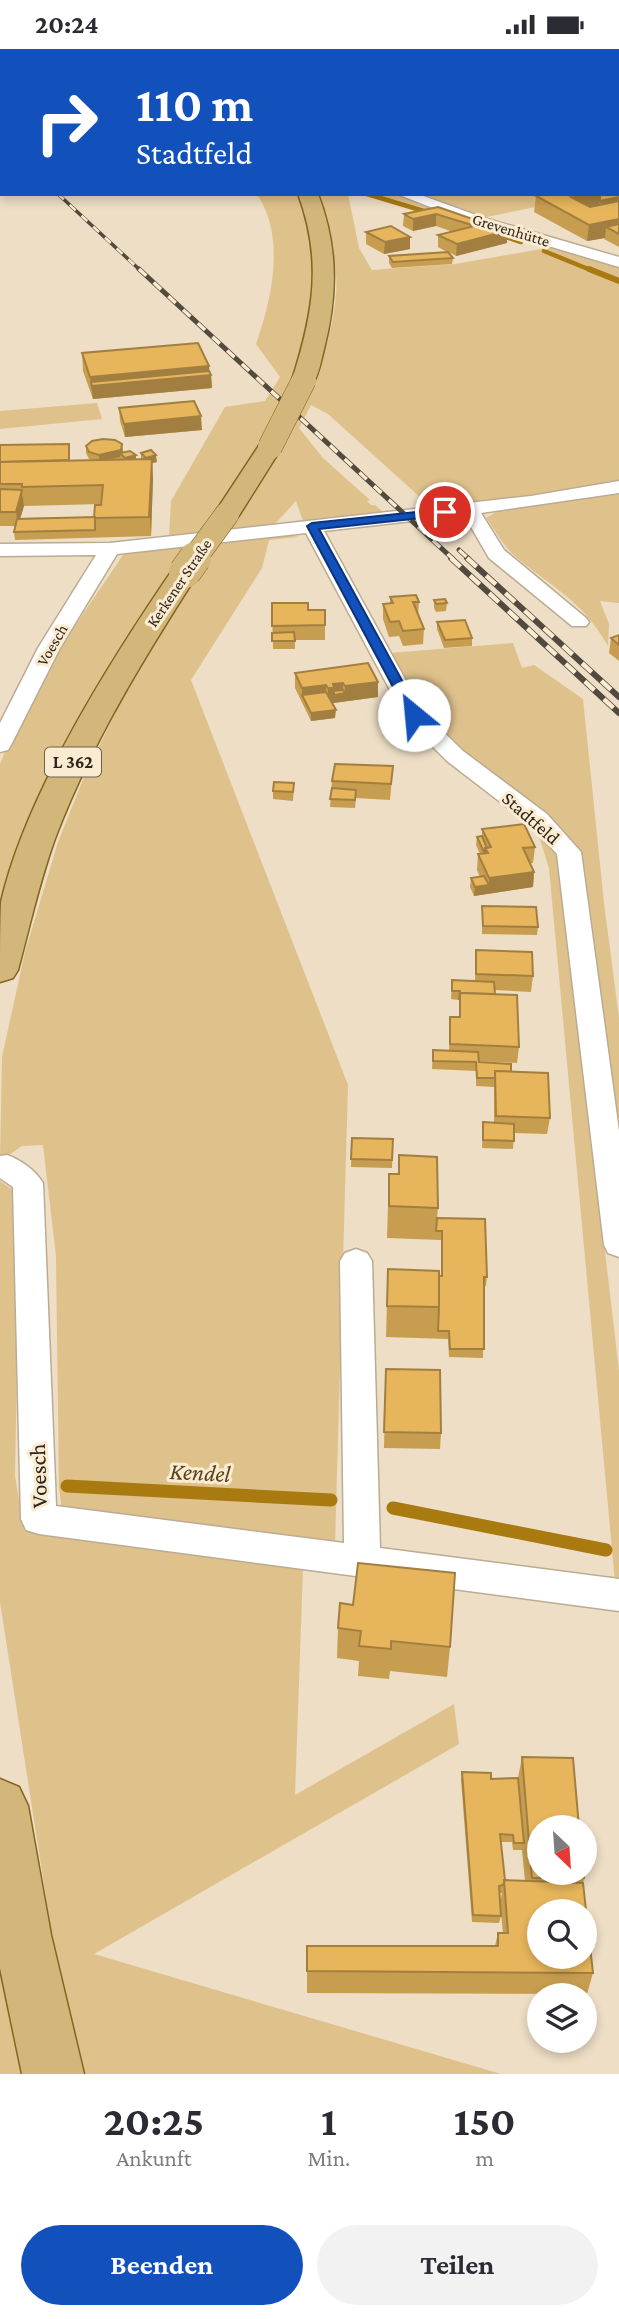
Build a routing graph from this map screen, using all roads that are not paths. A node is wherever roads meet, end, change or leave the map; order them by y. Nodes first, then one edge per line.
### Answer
1 (309, 196) edge
2 (410, 196) edge
3 (619, 262) edge
4 (619, 487) edge
5 (470, 510) junction
6 (312, 526) junction
7 (110, 549) junction
8 (0, 550) edge
9 (579, 622) dead end
10 (0, 745) edge
11 (0, 970) edge
12 (0, 1167) edge
13 (619, 1245) edge
14 (356, 1261) dead end
15 (362, 1561) junction
16 (619, 1595) edge
17 (0, 1806) edge
18 (53, 2074) edge

1 - 11 main road, Kerkener Straße / L 362, bridge
2 - 3 street, Grevenhütte
4 - 5 street
5 - 6 street
5 - 9 street
6 - 7 street
6 - 13 street, Stadtfeld
7 - 8 street
7 - 10 street, Voesch
12 - 15 street, Voesch
14 - 15 street
15 - 16 street, Voesch
17 - 18 main road

